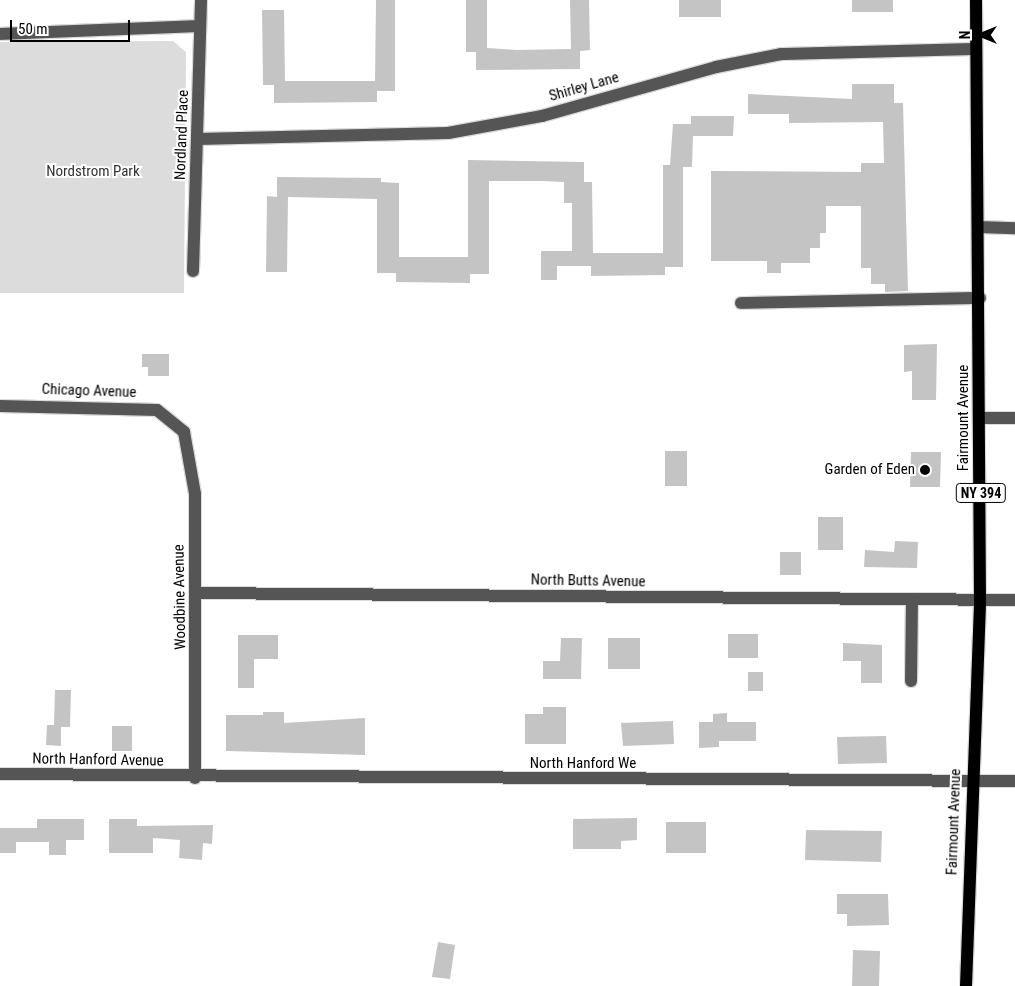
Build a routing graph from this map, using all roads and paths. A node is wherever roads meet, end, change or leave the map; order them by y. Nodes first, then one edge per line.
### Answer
1 (201, 0) edge
2 (976, 0) edge
3 (200, 26) junction
4 (0, 34) edge
5 (976, 49) junction
6 (198, 139) junction
7 (978, 227) junction
8 (1015, 228) edge
9 (192, 271) dead end
10 (980, 298) junction
11 (741, 304) dead end
12 (0, 406) edge
13 (981, 418) junction
14 (1015, 418) edge
15 (173, 421) joint
16 (196, 593) junction
17 (1015, 600) edge
18 (980, 601) junction
19 (912, 602) junction
20 (911, 681) dead end
21 (0, 774) edge
22 (195, 778) junction
23 (1015, 781) edge
24 (971, 782) junction
25 (966, 986) edge

1 - 3 street, Nordland Place
2 - 5 main road, Fairmount Avenue / NY 394
3 - 4 street
3 - 6 street, Nordland Place
5 - 6 street, Shirley Lane
5 - 7 main road, Fairmount Avenue / NY 394
6 - 9 street, Nordland Place
7 - 8 street
7 - 10 main road, Fairmount Avenue / NY 394
10 - 11 street
10 - 13 main road, Fairmount Avenue / NY 394
12 - 15 street, Chicago Avenue
13 - 14 street
13 - 18 main road, Fairmount Avenue / NY 394
15 - 16 street, Woodbine Avenue
16 - 19 street, North Butts Avenue
16 - 22 street, Woodbine Avenue
17 - 18 street, North Butts Avenue
18 - 19 street, North Butts Avenue
18 - 24 main road, Fairmount Avenue / NY 394
19 - 20 street
21 - 22 street, North Hanford Avenue
22 - 24 street, North Hanford We
23 - 24 street, North Hanford We
24 - 25 main road, Fairmount Avenue / NY 394

